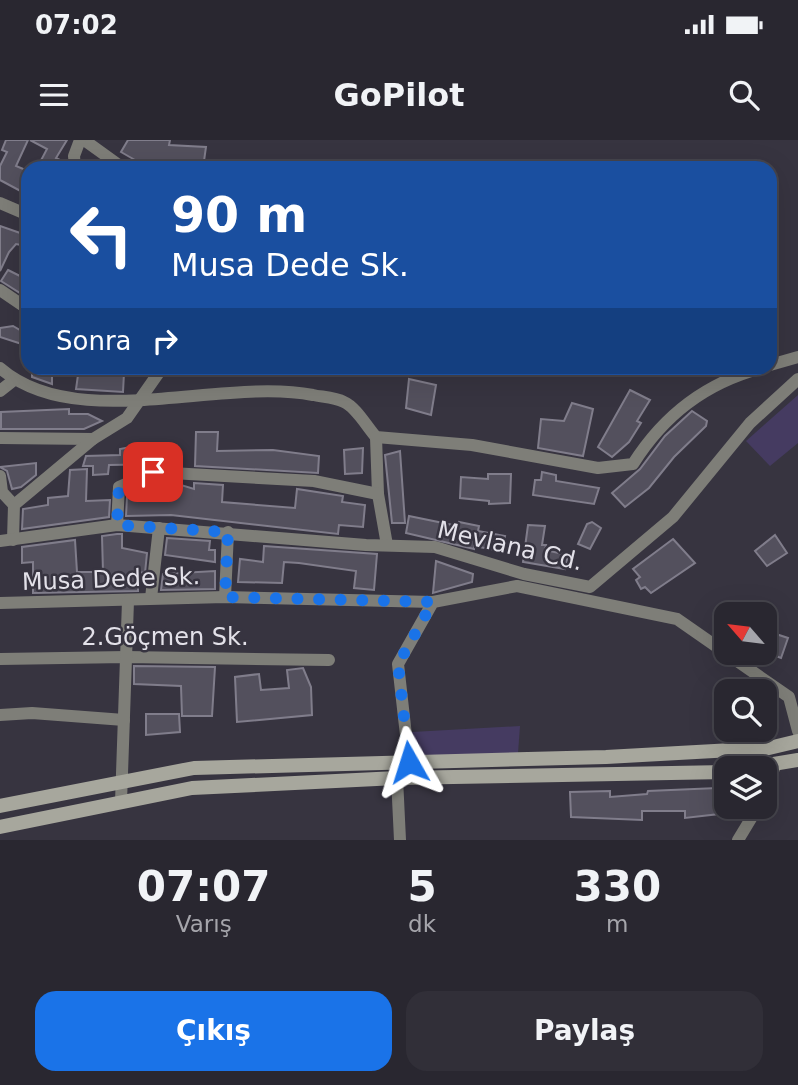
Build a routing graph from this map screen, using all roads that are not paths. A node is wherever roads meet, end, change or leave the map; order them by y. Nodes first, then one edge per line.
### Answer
1 (82, 140) edge
2 (74, 161) edge
3 (113, 161) edge
4 (0, 202) edge
5 (21, 212) edge
6 (0, 290) edge
7 (21, 304) edge
8 (798, 357) edge
9 (777, 363) edge
10 (0, 368) edge
11 (157, 375) edge
12 (746, 375) edge
13 (798, 379) edge
14 (14, 380) junction
15 (0, 391) edge
16 (138, 402) junction
17 (376, 437) junction
18 (0, 438) edge
19 (93, 439) junction
20 (0, 475) edge
21 (378, 494) junction
22 (14, 505) junction
23 (117, 525) junction
24 (159, 528) junction
25 (228, 532) junction
26 (6, 541) edge
27 (387, 545) junction
28 (521, 580) junction
29 (225, 597) junction
30 (151, 598) junction
31 (128, 601) junction
32 (433, 602) junction
33 (0, 603) edge
34 (126, 657) junction
35 (0, 659) edge
36 (329, 660) dead end
37 (0, 715) edge
38 (124, 720) junction
39 (798, 731) edge
40 (798, 741) edge
41 (798, 760) edge
42 (409, 762) junction
43 (777, 764) edge
44 (714, 772) edge
45 (397, 778) junction
46 (121, 782) junction
47 (121, 802) junction
48 (0, 806) edge
49 (751, 819) edge
50 (0, 827) edge
51 (398, 840) edge
52 (738, 840) edge

1 - 2 street
1 - 3 street
4 - 5 street
6 - 7 street
8 - 9 street
10 - 14 street
11 - 16 street
12 - 17 street
13 - 28 street, Mevlana Cd.
14 - 15 street
14 - 16 street
16 - 17 street
16 - 19 street
17 - 21 street
18 - 19 street
19 - 22 street
20 - 22 street
21 - 23 street
21 - 27 street
22 - 26 street
23 - 24 street, Mevlana Cd.
23 - 26 street, Mevlana Cd.
24 - 25 street, Mevlana Cd.
24 - 30 street
25 - 27 street, Mevlana Cd.
25 - 29 street
27 - 28 street, Mevlana Cd.
28 - 32 street, Musa Dede Sk.
28 - 39 street
29 - 30 street, Musa Dede Sk.
29 - 32 street, Musa Dede Sk.
30 - 31 street, Musa Dede Sk.
31 - 33 street, Musa Dede Sk.
31 - 34 street
32 - 42 street
34 - 35 street, 2.Göçmen Sk.
34 - 36 street, 2.Göçmen Sk.
34 - 38 street
37 - 38 street
38 - 46 street
40 - 42 main road
41 - 43 main road
42 - 46 main road
44 - 45 main road
45 - 47 main road
45 - 51 street
46 - 47 street
46 - 48 main road
47 - 50 main road
49 - 52 street

